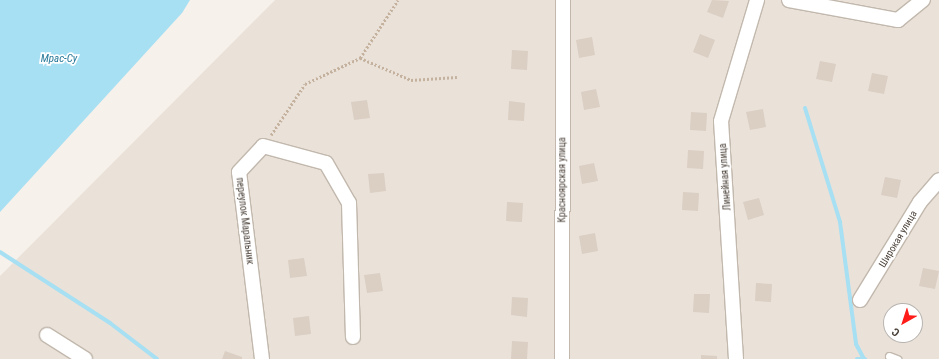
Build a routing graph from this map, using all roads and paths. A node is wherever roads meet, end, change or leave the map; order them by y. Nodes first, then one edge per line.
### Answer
1 (398, 0) edge
2 (563, 0) edge
3 (757, 0) edge
4 (789, 0) edge
5 (923, 0) edge
6 (360, 58) junction
7 (457, 77) dead end
8 (263, 146) junction
9 (939, 180) edge
10 (860, 300) dead end
11 (47, 335) dead end
12 (353, 337) dead end
13 (889, 356) dead end
14 (85, 359) edge
15 (262, 359) edge
16 (562, 359) edge
17 (736, 359) edge
18 (898, 359) edge

1 - 6 path
2 - 16 street, Красноярская улица
3 - 17 street, Линейная улица
4 - 5 street
6 - 7 path
6 - 8 path
8 - 12 street
8 - 15 street, переулок Маральник
9 - 10 street, Широкая улица
11 - 14 street
13 - 18 lane

